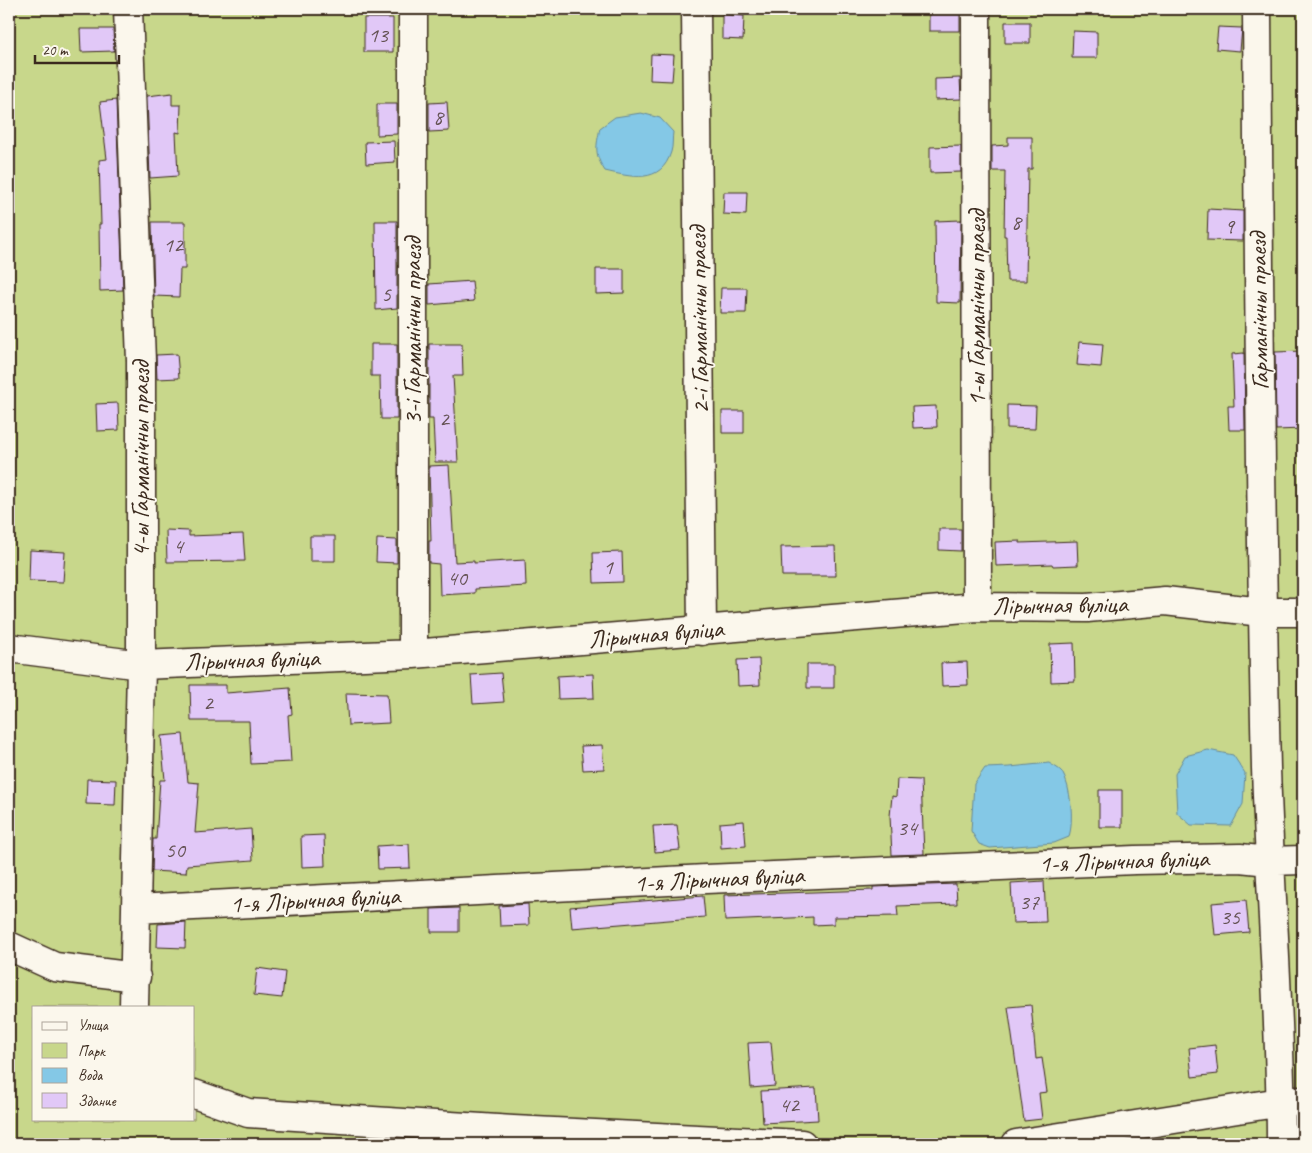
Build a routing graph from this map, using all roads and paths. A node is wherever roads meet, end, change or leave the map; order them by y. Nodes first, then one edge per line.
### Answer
1 (128, 9) edge
2 (413, 9) edge
3 (696, 9) edge
4 (976, 9) edge
5 (1257, 9) edge
6 (977, 607) junction
7 (1262, 612) junction
8 (1303, 612) edge
9 (702, 631) junction
10 (9, 648) edge
11 (413, 654) junction
12 (141, 665) junction
13 (1303, 860) edge
14 (1269, 861) junction
15 (136, 909) junction
16 (9, 946) edge
17 (136, 977) junction
18 (134, 1006) edge
19 (195, 1094) edge
20 (1292, 1102) edge
21 (802, 1144) edge
22 (1016, 1144) edge
23 (1281, 1144) edge

1 - 12 lane, 4-ы Гарманічны праезд
2 - 11 lane, 3-і Гарманічны праезд
3 - 9 lane, 2-і Гарманічны праезд
4 - 6 lane, 1-ы Гарманічны праезд
5 - 7 lane, Гарманічны праезд
6 - 7 lane, Лірычная вуліца
6 - 9 lane, Лірычная вуліца
7 - 8 lane, Лірычная вуліца
7 - 14 lane, Гарманічны праезд
9 - 11 lane, Лірычная вуліца
10 - 12 lane, Лірычная вуліца
11 - 12 lane, Лірычная вуліца
12 - 15 lane, 4-ы Гарманічны праезд
13 - 14 lane, 1-я Лірычная вуліца
14 - 15 lane, 1-я Лірычная вуліца
14 - 20 lane, Гарманічны праезд
15 - 17 lane, 4-ы Гарманічны праезд
16 - 17 lane
17 - 18 lane, 4-ы Гарманічны праезд
19 - 21 lane
20 - 22 lane
20 - 23 lane, Гарманічны праезд

